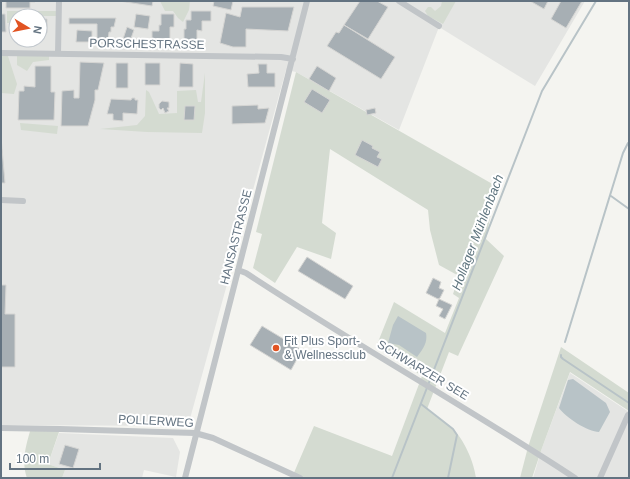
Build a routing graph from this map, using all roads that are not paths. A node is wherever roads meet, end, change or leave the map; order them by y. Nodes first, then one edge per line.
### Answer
1 (59, 1) edge
2 (308, 1) edge
3 (399, 1) edge
4 (439, 26) dead end
5 (1, 53) edge
6 (58, 54) junction
7 (293, 59) junction
8 (1, 200) edge
9 (24, 201) dead end
10 (238, 270) junction
11 (628, 415) dead end
12 (1, 428) edge
13 (195, 433) junction
14 (184, 478) edge
15 (300, 478) edge
16 (575, 478) edge
17 (600, 478) edge

1 - 6 street
2 - 7 street, HANSASTRASSE
3 - 4 street
5 - 6 street, PORSCHESTRASSE
6 - 7 street, PORSCHESTRASSE
7 - 10 street, HANSASTRASSE
8 - 9 street
10 - 13 street, HANSASTRASSE
10 - 16 street, SCHWARZER SEE
11 - 17 street
12 - 13 street, POLLERWEG
13 - 14 street, HANSASTRASSE
13 - 15 street, POLLERWEG

